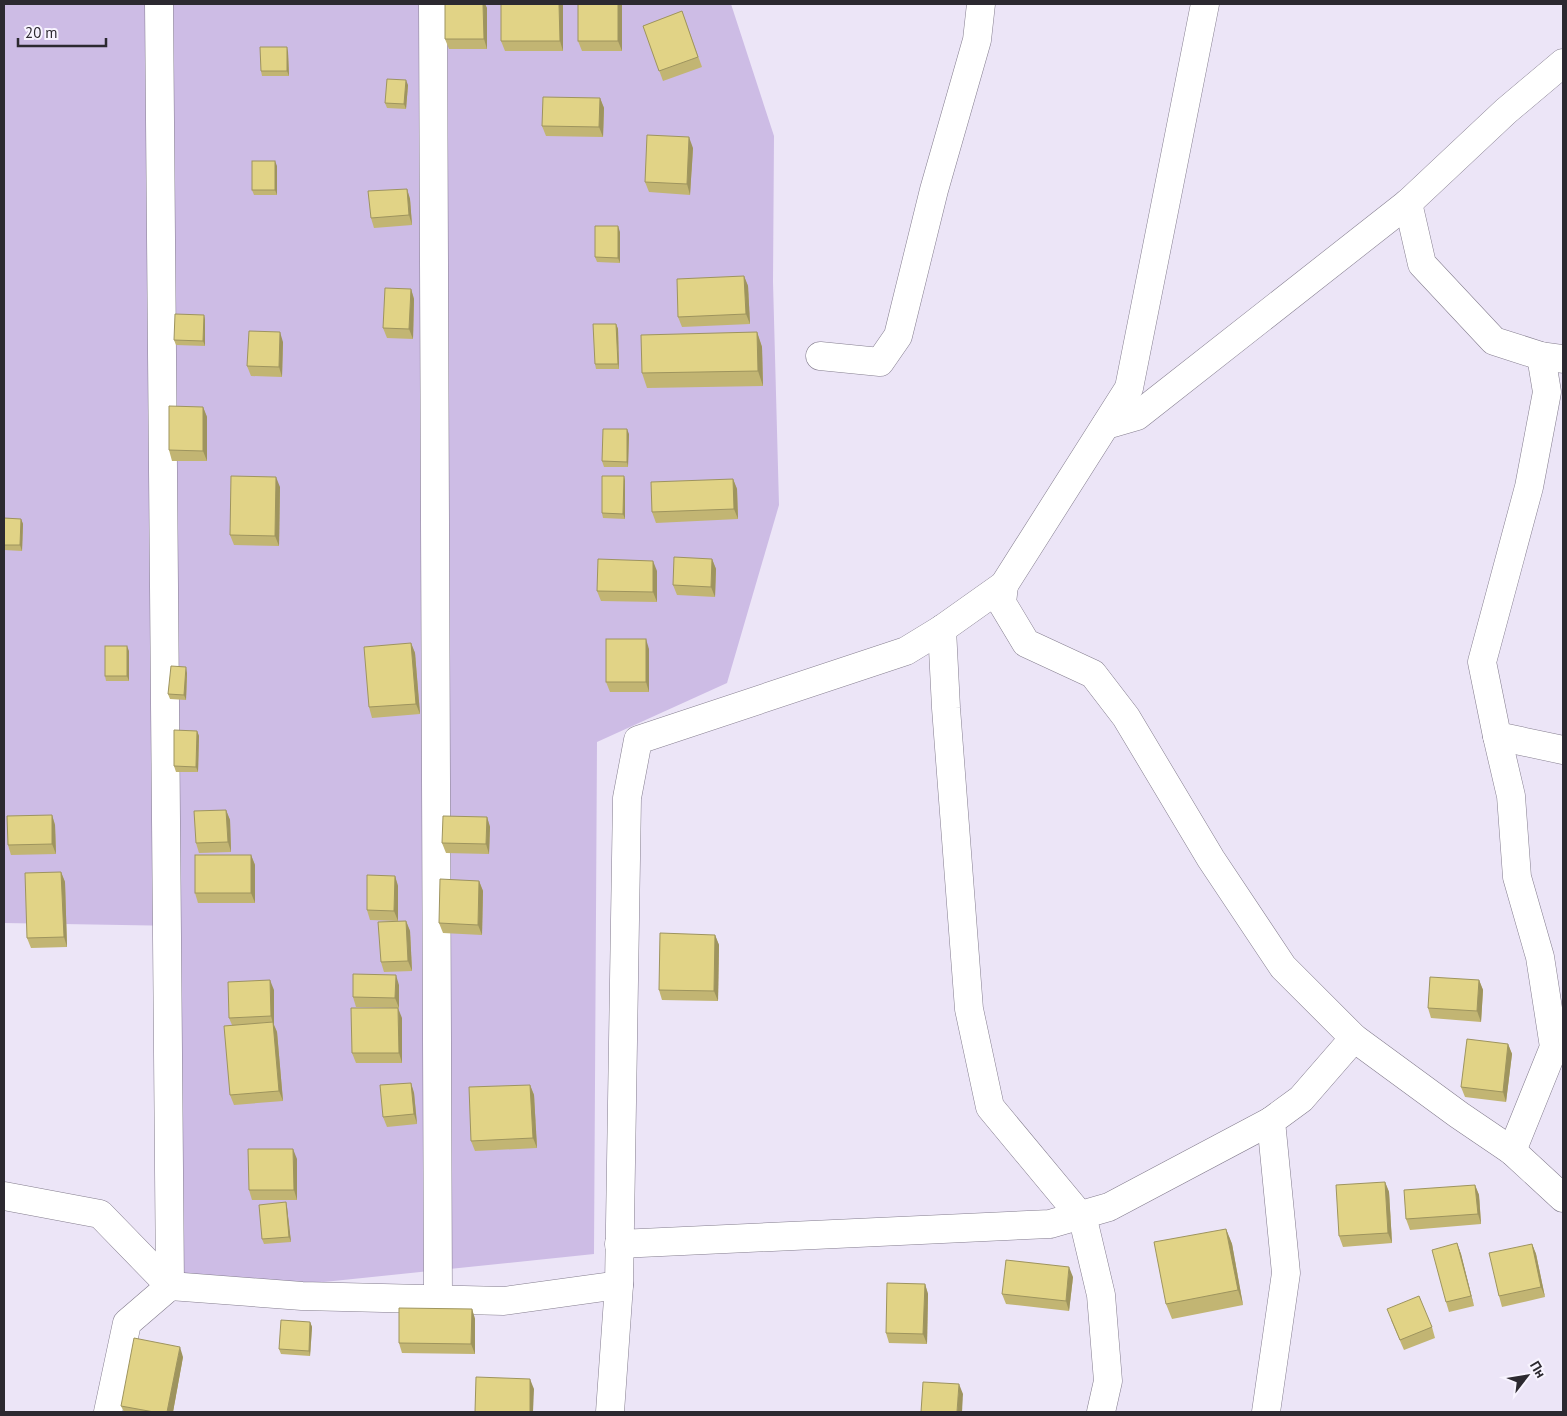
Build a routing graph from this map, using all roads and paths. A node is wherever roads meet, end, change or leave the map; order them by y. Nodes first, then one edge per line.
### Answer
1 (159, 4) edge
2 (433, 4) edge
3 (981, 4) edge
4 (1205, 4) edge
5 (1563, 64) edge
6 (1408, 203) junction
7 (820, 356) dead end
8 (1552, 357) edge
9 (1106, 425) junction
10 (1004, 585) junction
11 (942, 629) junction
12 (1497, 736) junction
13 (1563, 750) edge
14 (1354, 1038) junction
15 (1271, 1121) junction
16 (1512, 1151) junction
17 (4, 1196) edge
18 (1563, 1198) edge
19 (1080, 1216) junction
20 (619, 1244) junction
21 (618, 1285) junction
22 (170, 1286) junction
23 (438, 1300) junction
24 (108, 1412) edge
25 (610, 1412) edge
26 (1101, 1412) edge
27 (1266, 1412) edge

1 - 22 street
2 - 23 street
3 - 7 street
4 - 9 street
5 - 6 street
6 - 8 street
6 - 9 street
8 - 12 street
9 - 10 street
10 - 11 street
10 - 14 street
11 - 19 street
11 - 20 street
12 - 13 street
12 - 16 street
14 - 15 street
14 - 16 street
15 - 19 street
15 - 27 street
16 - 18 street
17 - 22 street
19 - 20 street
19 - 26 street
20 - 21 street
21 - 23 street
21 - 25 street
22 - 23 street
22 - 24 street

